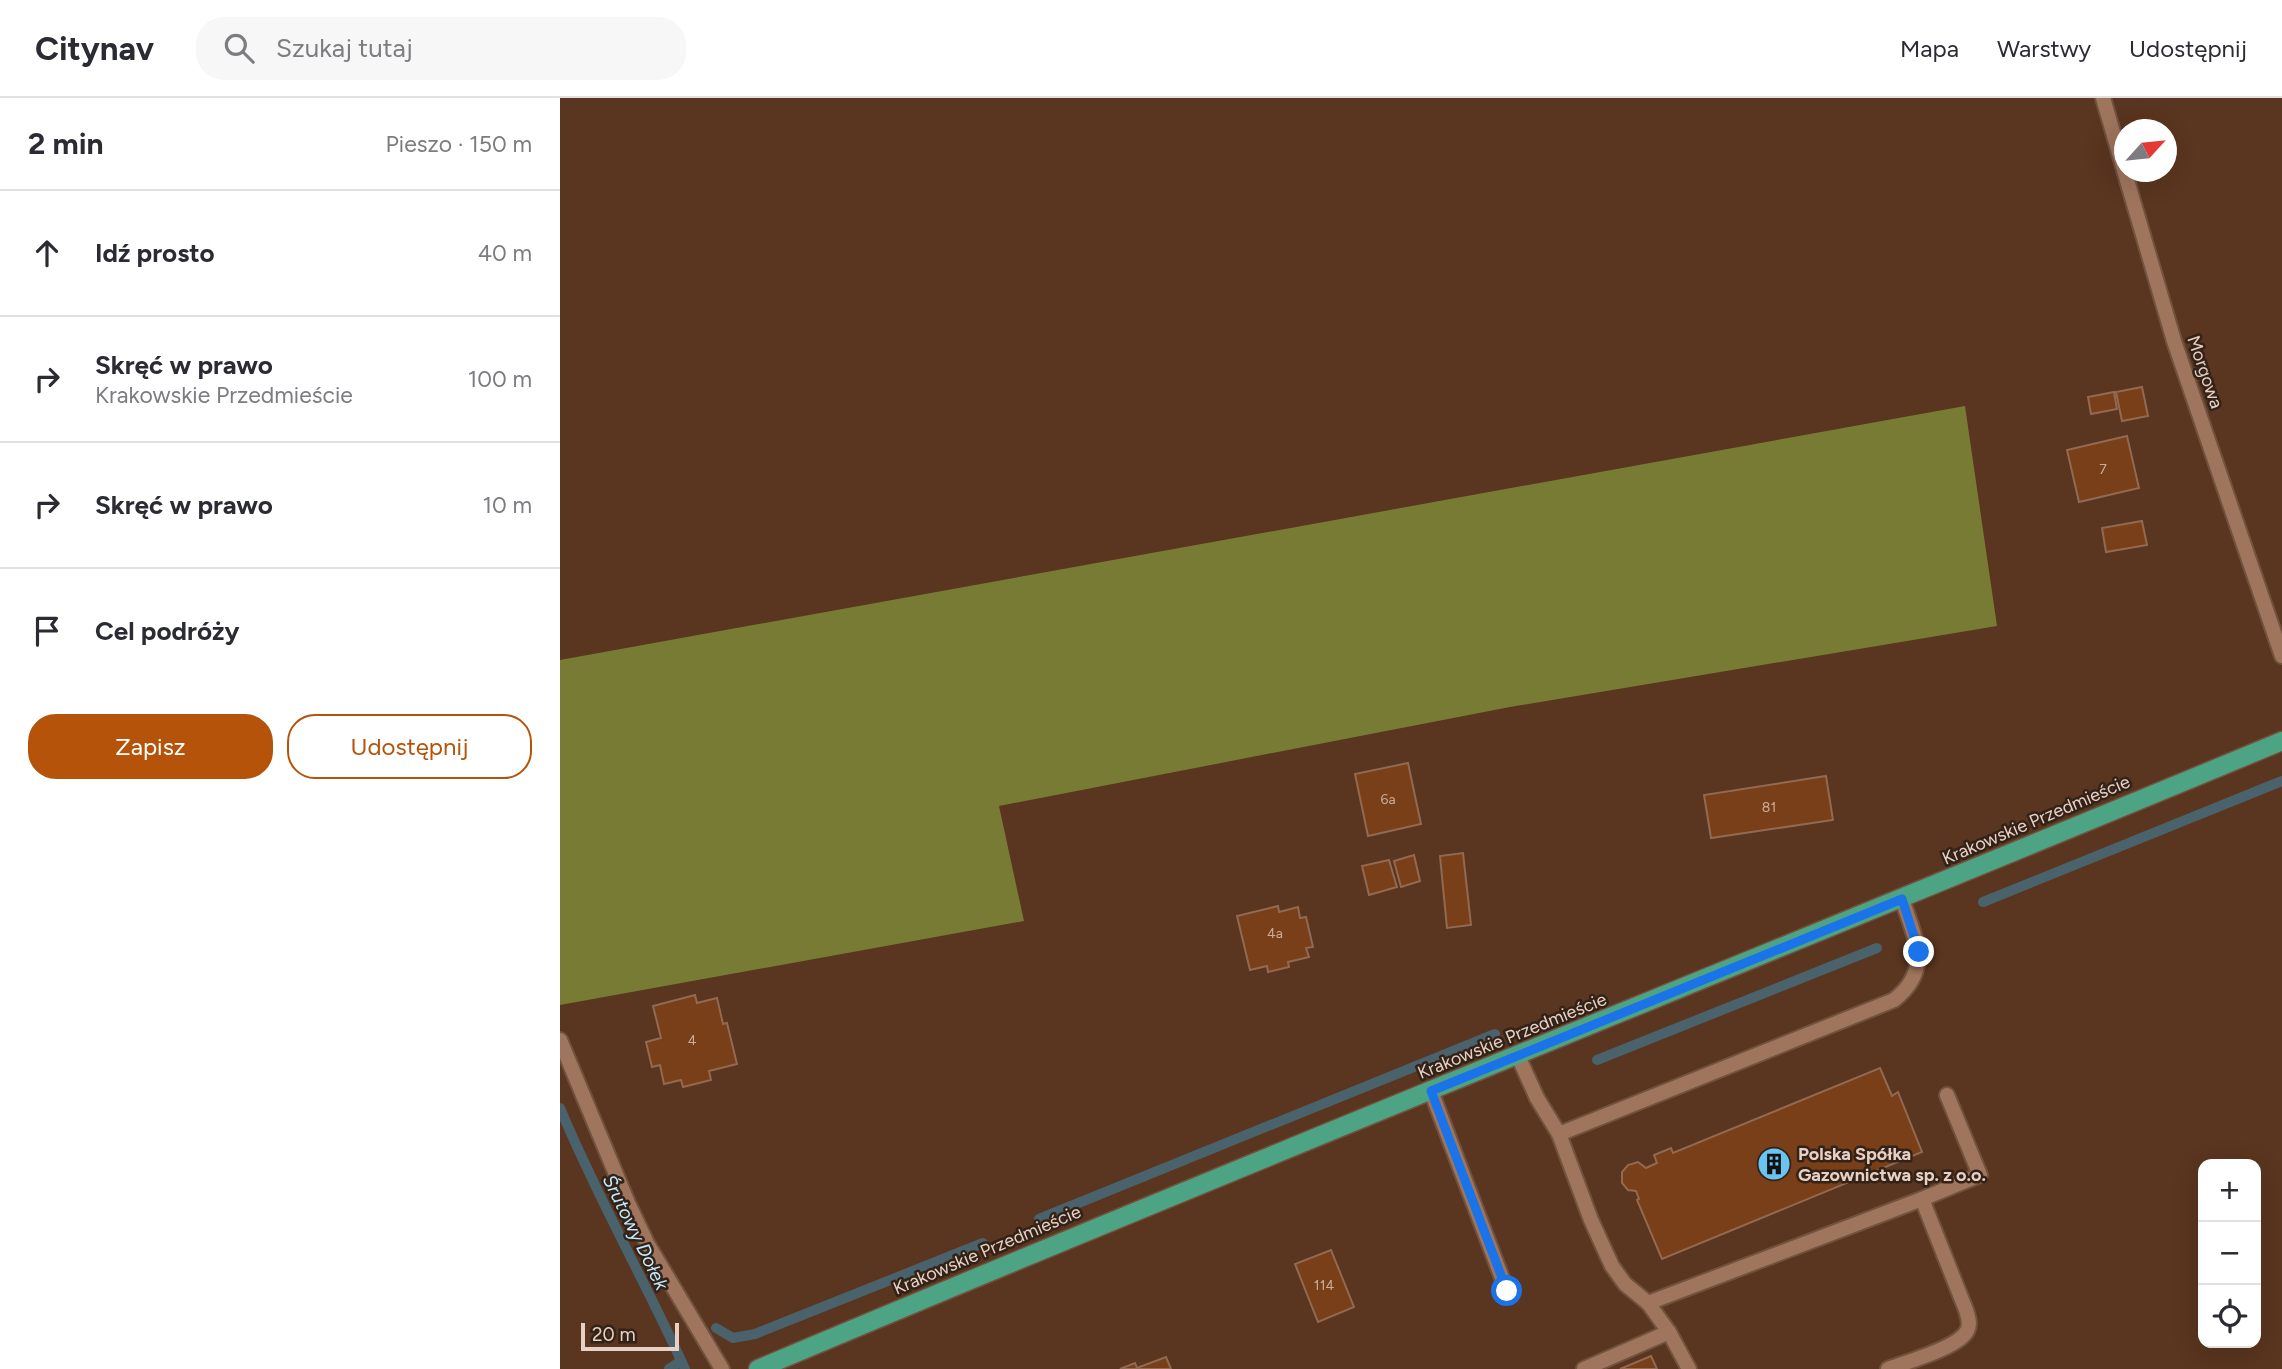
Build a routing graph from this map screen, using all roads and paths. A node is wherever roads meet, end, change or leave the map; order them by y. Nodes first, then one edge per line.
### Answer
1 (2103, 98) edge
2 (2282, 656) edge
3 (2282, 741) edge
4 (1902, 899) junction
5 (560, 1040) edge
6 (1518, 1056) junction
7 (1431, 1091) junction
8 (1947, 1095) dead end
9 (1559, 1134) junction
10 (1922, 1199) junction
11 (1507, 1291) dead end
12 (1648, 1303) junction
13 (1669, 1332) junction
14 (722, 1369) edge
15 (758, 1369) edge
16 (1584, 1369) edge
17 (1689, 1369) edge
18 (1888, 1369) edge

1 - 2 street, Morgowa
3 - 4 main road, Krakowskie Przedmieście
4 - 6 main road, Krakowskie Przedmieście
4 - 9 street
5 - 14 street
6 - 7 main road, Krakowskie Przedmieście
6 - 9 street
7 - 11 street
7 - 15 main road, Krakowskie Przedmieście
8 - 10 street
9 - 12 street
10 - 12 street
10 - 18 street
12 - 13 street
13 - 16 street
13 - 17 street

